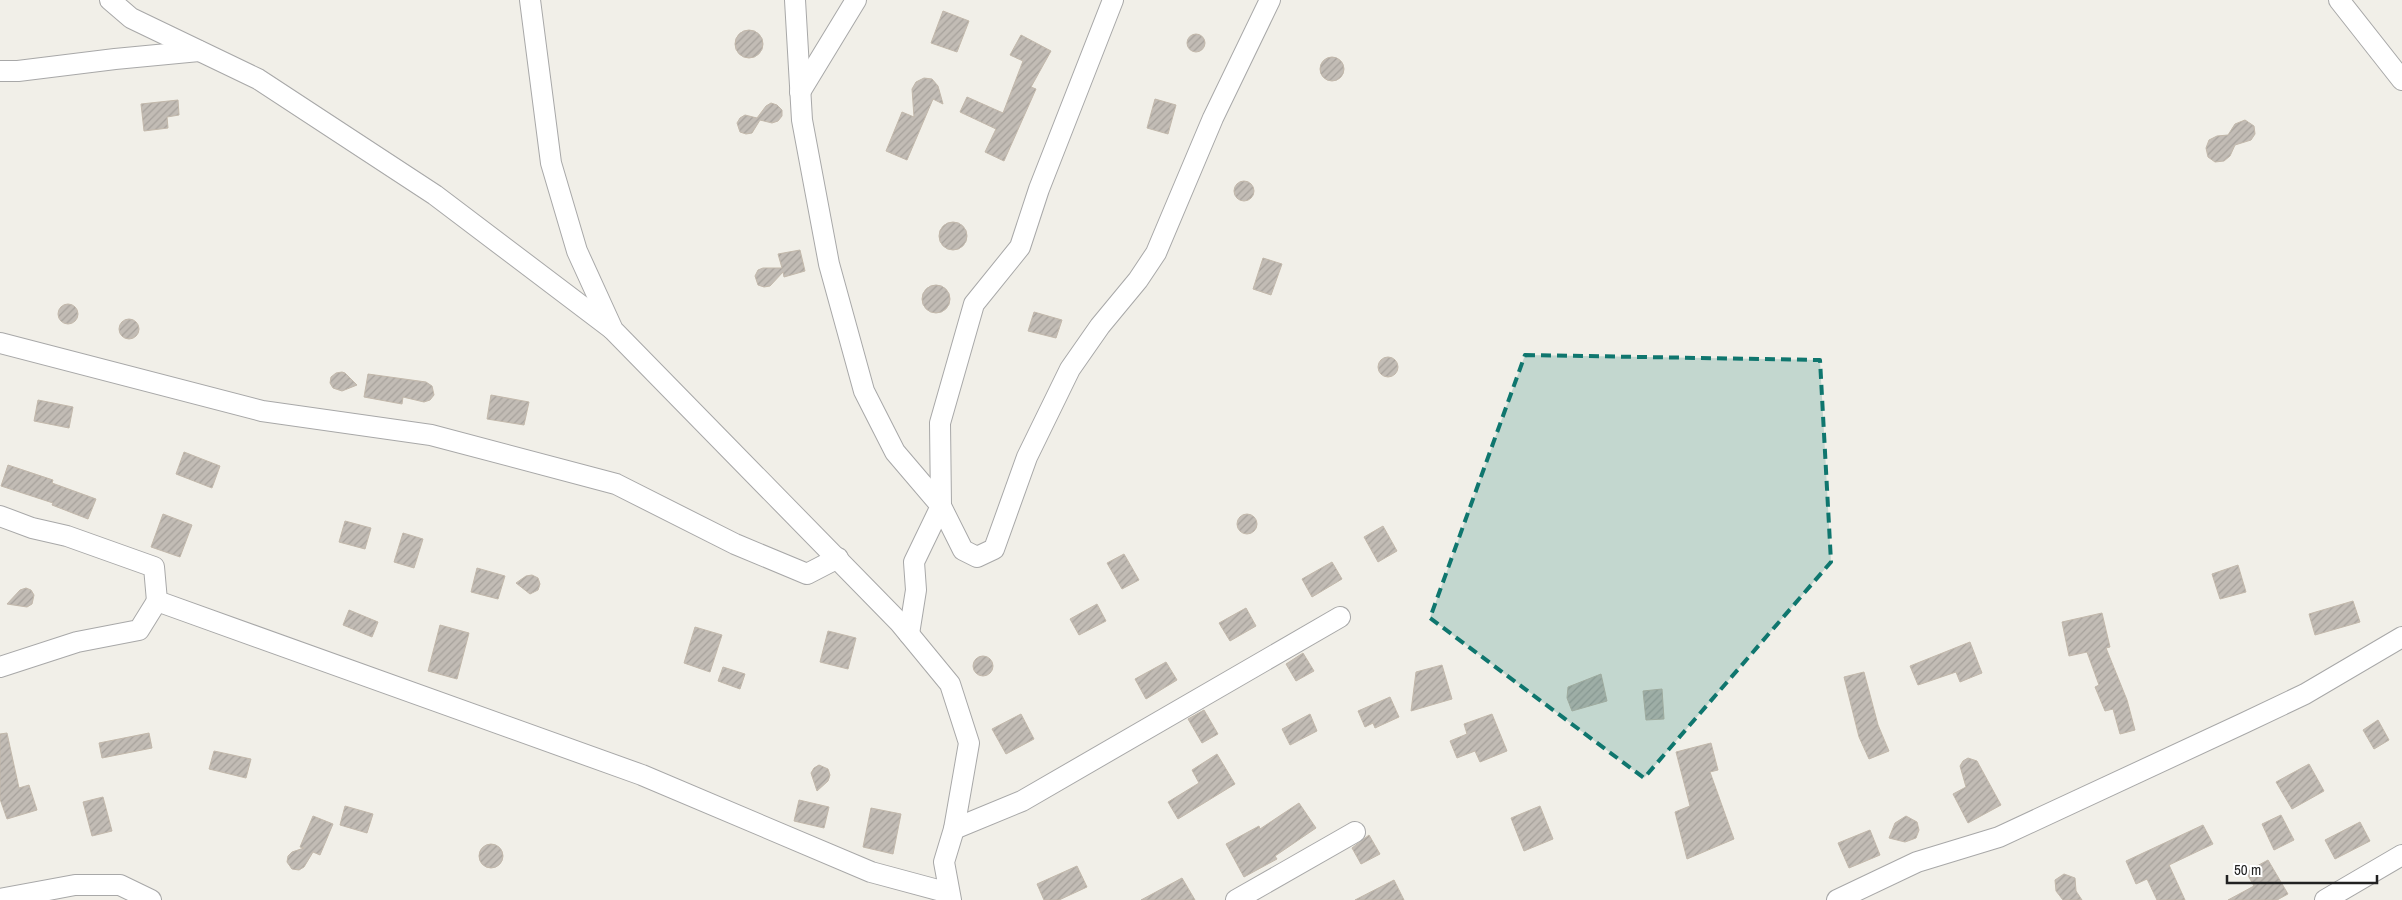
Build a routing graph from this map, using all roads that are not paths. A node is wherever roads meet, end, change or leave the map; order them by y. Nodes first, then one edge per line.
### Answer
1 (110, 0) edge
2 (530, 0) edge
3 (795, 0) edge
4 (856, 0) edge
5 (1113, 0) edge
6 (1270, 0) edge
7 (2339, 0) edge
8 (200, 51) junction
9 (2398, 69) edge
10 (0, 71) edge
11 (800, 92) junction
12 (613, 330) junction
13 (0, 343) edge
14 (941, 506) junction
15 (0, 516) edge
16 (838, 558) junction
17 (157, 601) junction
18 (1340, 616) dead end
19 (909, 634) junction
20 (2402, 637) edge
21 (0, 667) edge
22 (954, 829) junction
23 (1355, 832) dead end
24 (2402, 855) edge
25 (950, 897) edge
26 (0, 899) edge
27 (151, 900) edge
28 (1236, 900) edge
29 (1837, 900) edge
30 (2326, 900) edge

1 - 8 street
2 - 12 street
3 - 11 street
4 - 11 street
5 - 14 street
6 - 14 street
7 - 9 street
8 - 10 street
8 - 12 street
11 - 14 street
12 - 16 street
13 - 16 street
14 - 19 street
15 - 17 street
16 - 19 street
17 - 21 street
17 - 25 street
18 - 22 street
19 - 22 street
20 - 29 street
22 - 25 street
23 - 28 street
24 - 30 street
26 - 27 street

